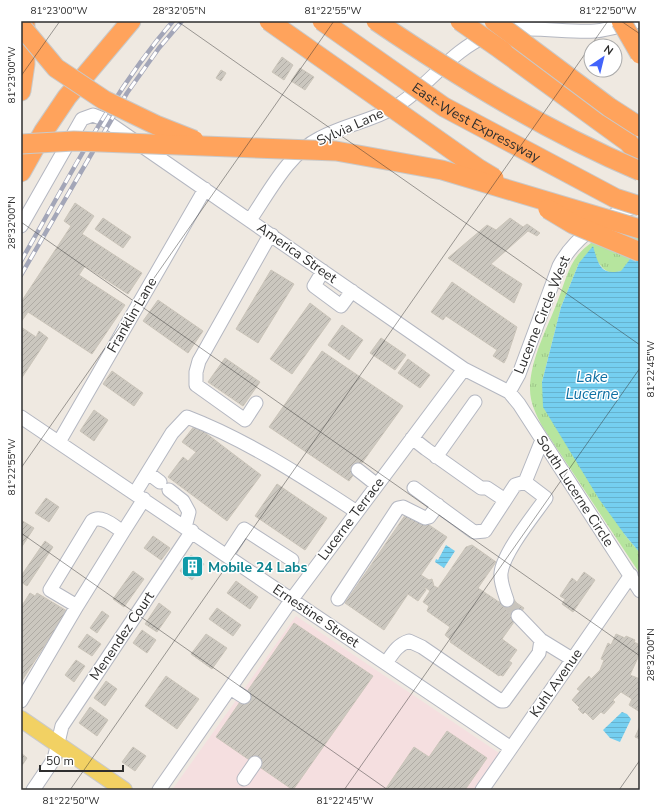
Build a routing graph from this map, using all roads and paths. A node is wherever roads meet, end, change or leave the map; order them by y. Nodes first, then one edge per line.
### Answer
1 (25, 21) edge
2 (131, 21) edge
3 (269, 21) edge
4 (322, 21) edge
5 (376, 21) edge
6 (460, 21) edge
7 (494, 21) edge
8 (621, 21) edge
9 (639, 21) edge
10 (21, 26) edge
11 (512, 26) edge
12 (640, 54) edge
13 (21, 92) edge
14 (640, 127) edge
15 (21, 144) edge
16 (208, 145) junction
17 (640, 156) edge
18 (640, 171) edge
19 (21, 172) edge
20 (205, 189) junction
21 (640, 206) edge
22 (250, 220) junction
23 (21, 226) edge
24 (640, 229) edge
25 (272, 235) junction
26 (640, 252) edge
27 (323, 271) junction
28 (352, 291) junction
29 (464, 368) junction
30 (509, 392) junction
31 (475, 402) dead end
32 (256, 403) dead end
33 (21, 417) edge
34 (412, 438) junction
35 (542, 440) junction
36 (59, 442) junction
37 (436, 457) junction
38 (358, 470) dead end
39 (148, 473) junction
40 (525, 482) junction
41 (378, 484) junction
42 (414, 488) dead end
43 (140, 496) junction
44 (505, 500) junction
45 (438, 505) junction
46 (357, 512) junction
47 (189, 529) junction
48 (123, 532) junction
49 (226, 555) junction
50 (292, 560) dead end
51 (631, 575) junction
52 (640, 591) edge
53 (292, 599) junction
54 (338, 599) dead end
55 (507, 600) tunnel mouth
56 (77, 606) junction
57 (518, 616) tunnel mouth
58 (540, 640) junction
59 (572, 660) junction
60 (386, 663) junction
61 (230, 688) junction
62 (244, 697) dead end
63 (21, 701) edge
64 (21, 719) edge
65 (58, 744) junction
66 (511, 748) junction
67 (255, 763) dead end
68 (244, 779) dead end
69 (489, 787) edge
70 (33, 790) edge
71 (124, 790) edge
72 (159, 790) edge

1 - 13 highway
2 - 19 highway
3 - 26 highway, bridge
4 - 21 highway, East-West Expressway, bridge
5 - 18 highway, East-West Expressway, bridge
6 - 17 highway, bridge
7 - 14 highway, bridge
8 - 12 highway, bridge
9 - 11 street, Sylvia Lane
10 - 16 highway, bridge
11 - 22 street, Sylvia Lane
15 - 16 highway, bridge
16 - 24 highway, bridge
20 - 22 street, America Street
20 - 23 street, America Street
20 - 36 street, Franklin Lane
21 - 30 street, Lucerne Circle West
22 - 25 street, America Street
25 - 27 street, America Street
25 - 32 street
27 - 28 street, America Street
27 - 28 street
28 - 29 street, America Street
29 - 30 street, America Street
29 - 34 street, Lucerne Terrace
30 - 35 street, South Lucerne Circle
31 - 37 street
33 - 36 street, Ernestine Street
34 - 37 street
34 - 41 street, Lucerne Terrace
35 - 40 street
35 - 51 street, South Lucerne Circle
36 - 43 street, Ernestine Street
37 - 44 street
38 - 41 street
39 - 43 street
39 - 46 street
39 - 47 street
40 - 44 street
40 - 55 street
41 - 46 street, Lucerne Terrace
42 - 45 street
43 - 47 street, Ernestine Street
43 - 48 street
44 - 45 street
45 - 54 street
46 - 53 street, Lucerne Terrace
47 - 49 street, Ernestine Street
47 - 65 street, Menendez Court
48 - 56 street
48 - 56 street
49 - 50 street
49 - 53 street, Ernestine Street
51 - 52 street, South Lucerne Circle
51 - 59 street, Kuhl Avenue
53 - 60 street, Ernestine Street
53 - 61 street, Lucerne Terrace
56 - 63 street
57 - 58 street
58 - 59 street
58 - 60 street
59 - 66 street, Kuhl Avenue
60 - 66 street, Ernestine Street
61 - 62 street
61 - 72 street, Lucerne Terrace
64 - 65 main road
65 - 70 street
65 - 71 main road
66 - 69 street, Kuhl Avenue
67 - 68 street

